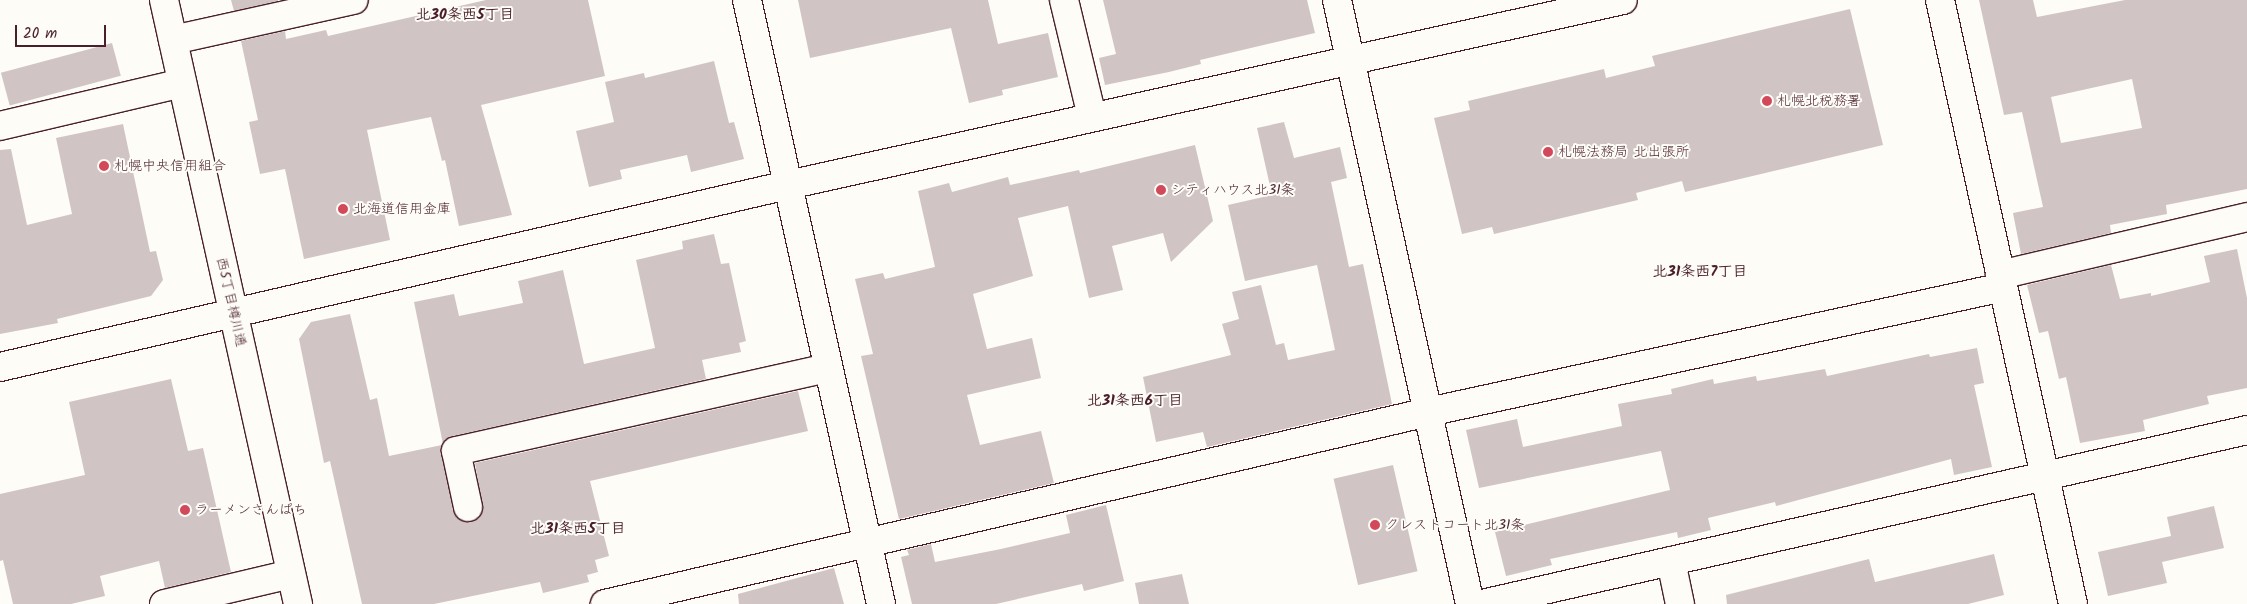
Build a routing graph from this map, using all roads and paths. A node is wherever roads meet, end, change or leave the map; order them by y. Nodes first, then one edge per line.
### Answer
1 (164, 0) edge
2 (354, 0) edge
3 (747, 0) edge
4 (1064, 0) edge
5 (1337, 0) edge
6 (1623, 0) edge
7 (1940, 0) edge
8 (173, 40) junction
9 (1350, 58) junction
10 (182, 83) junction
11 (1092, 117) junction
12 (0, 126) edge
13 (788, 185) junction
14 (2247, 217) edge
15 (2001, 281) junction
16 (234, 313) junction
17 (0, 368) edge
18 (828, 368) junction
19 (1428, 412) junction
20 (2247, 430) edge
21 (2044, 476) junction
22 (468, 507) dead end
23 (868, 545) junction
24 (1671, 561) junction
25 (292, 574) junction
26 (164, 604) edge
27 (298, 604) edge
28 (605, 604) edge
29 (881, 604) edge
30 (1470, 604) edge
31 (1482, 604) edge
32 (1680, 604) edge
33 (2073, 604) edge

1 - 8 street, 西5丁目樽川通
2 - 8 street
3 - 13 street
4 - 11 street
5 - 9 street
6 - 9 street
7 - 15 street
8 - 10 street, 西5丁目樽川通
9 - 11 street
9 - 19 street
10 - 12 street
10 - 16 street, 西5丁目樽川通
11 - 13 street
13 - 16 street
13 - 18 street
14 - 15 street
15 - 19 street
15 - 21 street
16 - 17 street
16 - 25 street, 西5丁目樽川通
18 - 22 street
18 - 23 street
19 - 23 street
19 - 30 street
20 - 21 street
21 - 24 street
21 - 33 street
23 - 28 street
23 - 29 street
24 - 31 street
24 - 32 street
25 - 26 street
25 - 27 street, 西5丁目樽川通

